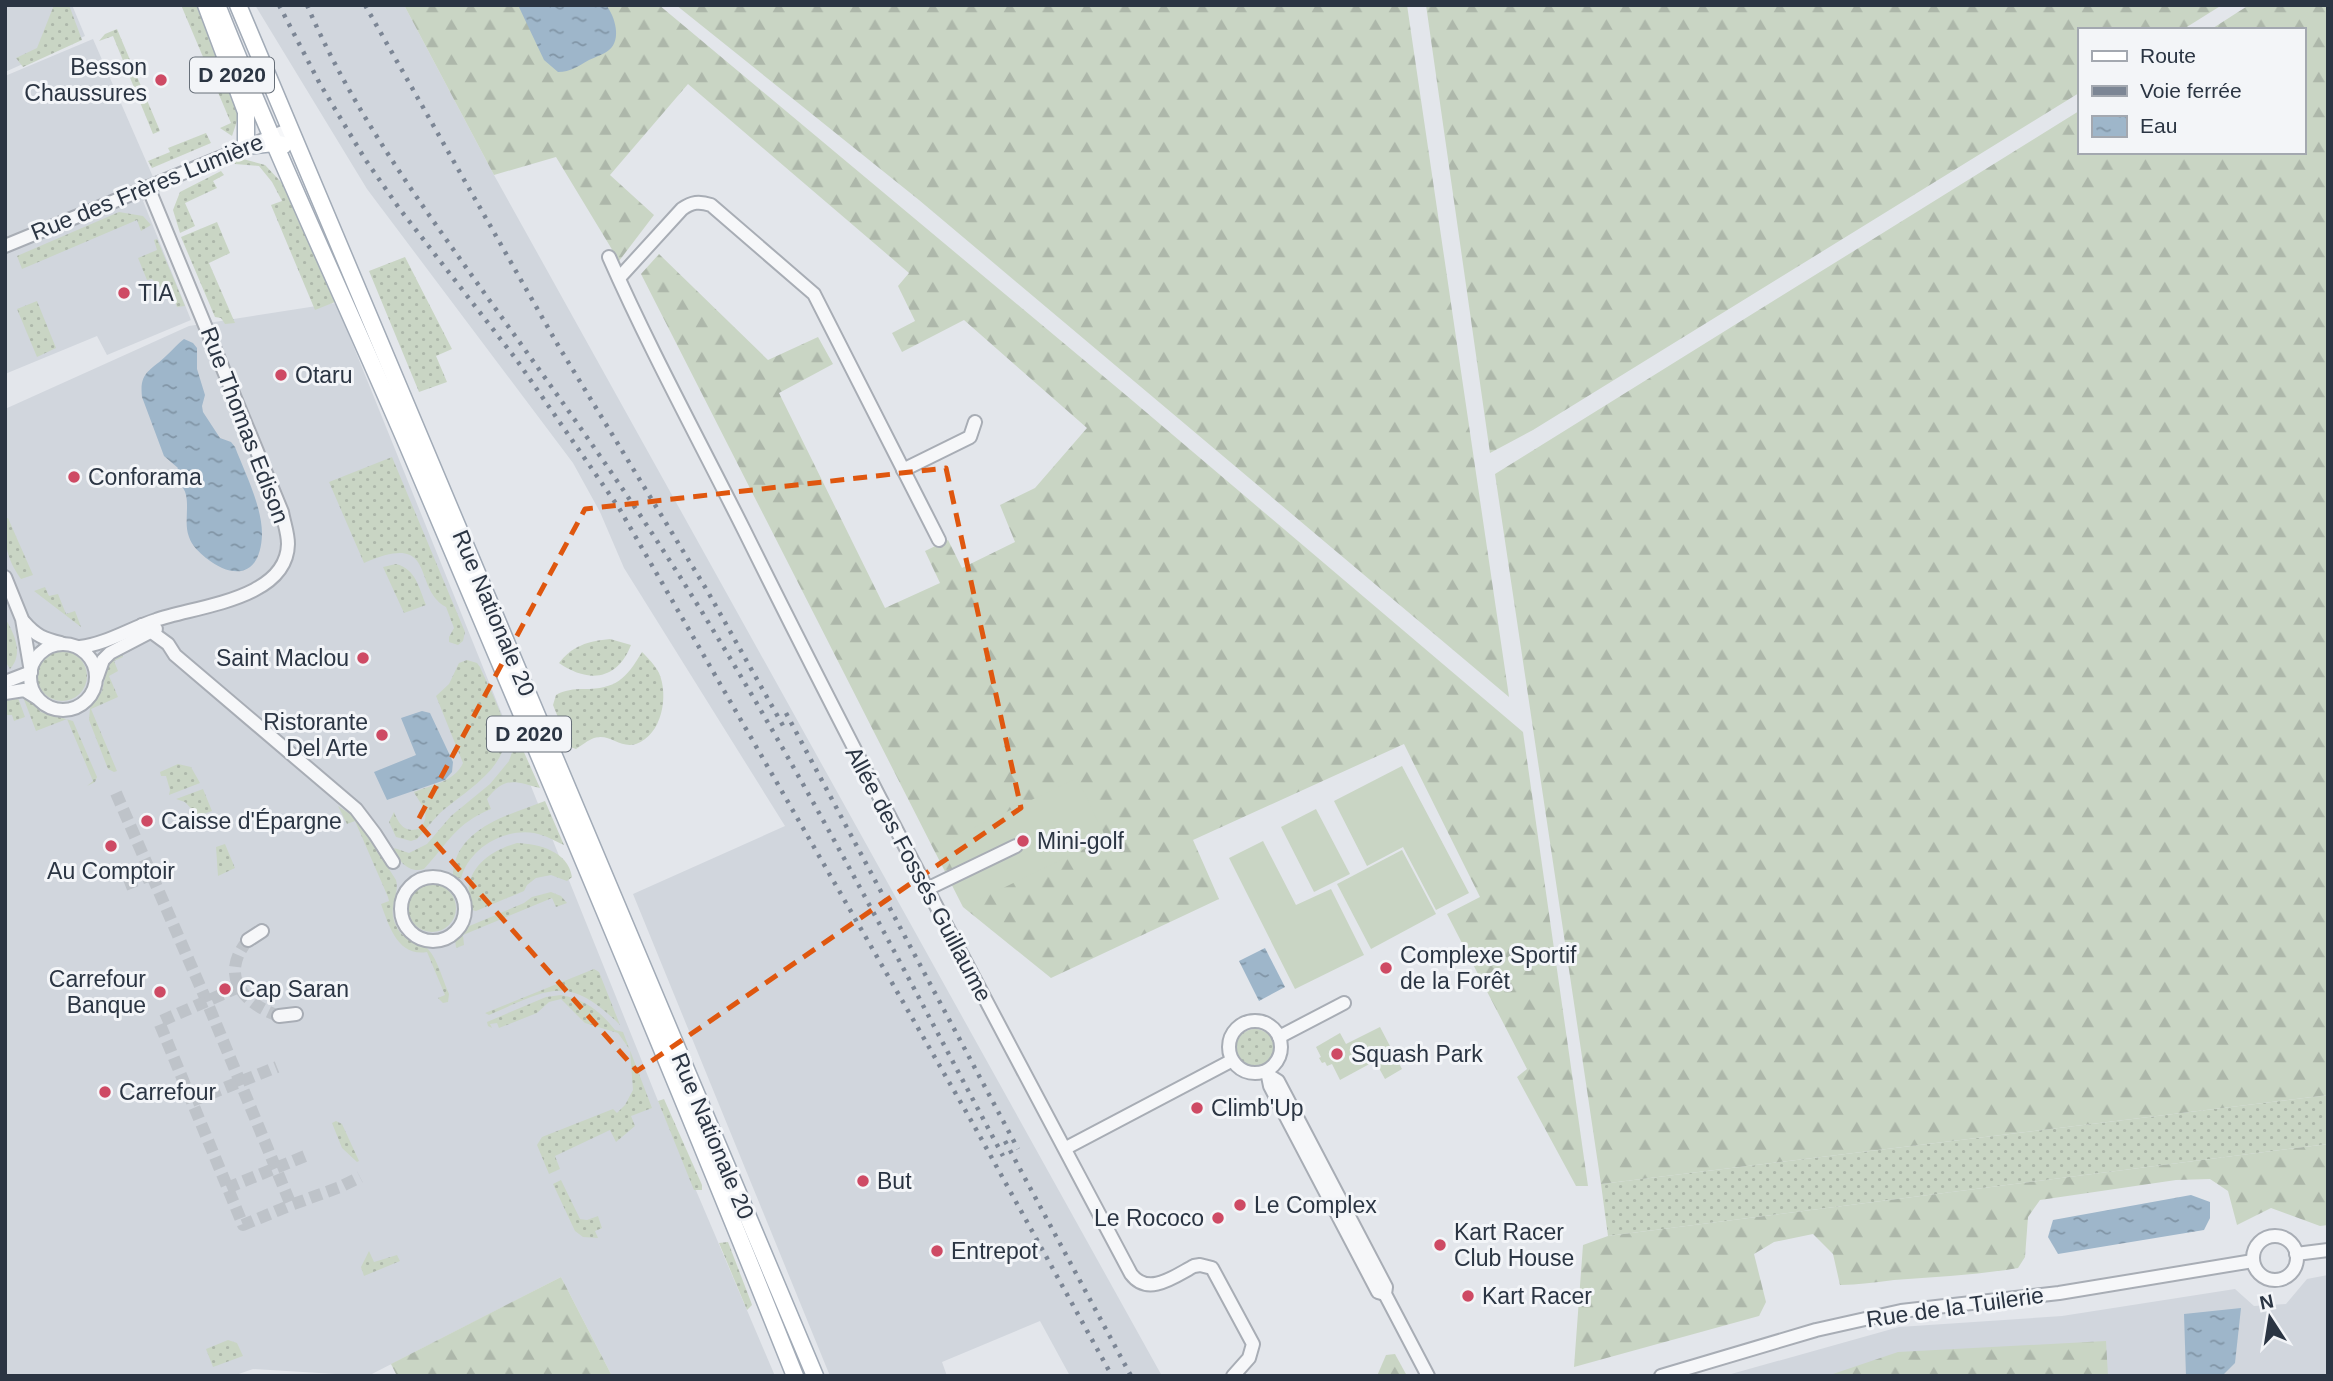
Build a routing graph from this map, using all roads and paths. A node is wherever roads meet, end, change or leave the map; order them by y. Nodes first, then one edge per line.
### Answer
1 (206, 5) edge
2 (217, 5) edge
3 (238, 5) edge
4 (289, 129) junction
5 (272, 139) junction
6 (246, 146) junction
7 (148, 187) junction
8 (5, 246) edge
9 (610, 257) dead end
10 (619, 278) junction
11 (394, 373) junction
12 (975, 422) dead end
13 (903, 470) junction
14 (939, 540) dead end
15 (5, 577) edge
16 (22, 619) junction
17 (147, 628) junction
18 (74, 646) junction
19 (115, 650) junction
20 (175, 655) junction
21 (31, 672) junction
22 (5, 682) edge
23 (95, 684) junction
24 (5, 693) edge
25 (40, 700) junction
26 (1016, 846) dead end
27 (393, 862) dead end
28 (434, 877) joint
29 (927, 889) junction
30 (262, 931) dead end
31 (248, 940) tunnel mouth
32 (1344, 1003) dead end
33 (296, 1014) dead end
34 (279, 1016) tunnel mouth
35 (1279, 1037) junction
36 (1231, 1061) junction
37 (1268, 1073) junction
38 (1066, 1148) junction
39 (2328, 1250) edge
40 (2296, 1254) junction
41 (2253, 1261) junction
42 (795, 1376) edge
43 (815, 1376) edge
44 (1233, 1376) edge
45 (1428, 1376) edge
46 (1661, 1376) edge

1 - 6 main road, D 2020
2 - 5 main road, Rue Nationale 20 / D 2020
3 - 4 main road, Rue Nationale 20 / D 2020
4 - 5 street, Rue des Frères Lumière
4 - 11 main road, Rue Nationale 20 / D 2020
5 - 6 main road
5 - 11 main road, D 2020
5 - 42 main road, Rue Nationale 20 / D 2020
6 - 7 street, Rue des Frères Lumière
7 - 8 street, Rue des Frères Lumière
7 - 17 street, Rue Thomas Edison
9 - 10 street, Allée des Fossés Guillaume
10 - 13 street
10 - 29 street, Allée des Fossés Guillaume
11 - 43 main road, Rue Nationale 20 / D 2020
12 - 13 street
13 - 14 street
15 - 16 street
16 - 18 street
16 - 21 street
17 - 18 street, Rue Thomas Edison
17 - 19 street, Rue Thomas Edison
17 - 20 street
18 - 21 street
18 - 23 street
19 - 20 street
19 - 23 street
20 - 27 street
21 - 22 street
21 - 25 street
23 - 25 street
24 - 25 street
26 - 29 street
28 - 28 street
29 - 38 street, Allée des Fossés Guillaume
30 - 31 street
32 - 35 street
33 - 34 street
35 - 36 street
35 - 37 street
36 - 37 street
36 - 38 street
37 - 45 street
38 - 44 street, Allée des Fossés Guillaume
39 - 40 street
40 - 41 street
40 - 41 street
41 - 46 street, Rue de la Tuilerie

